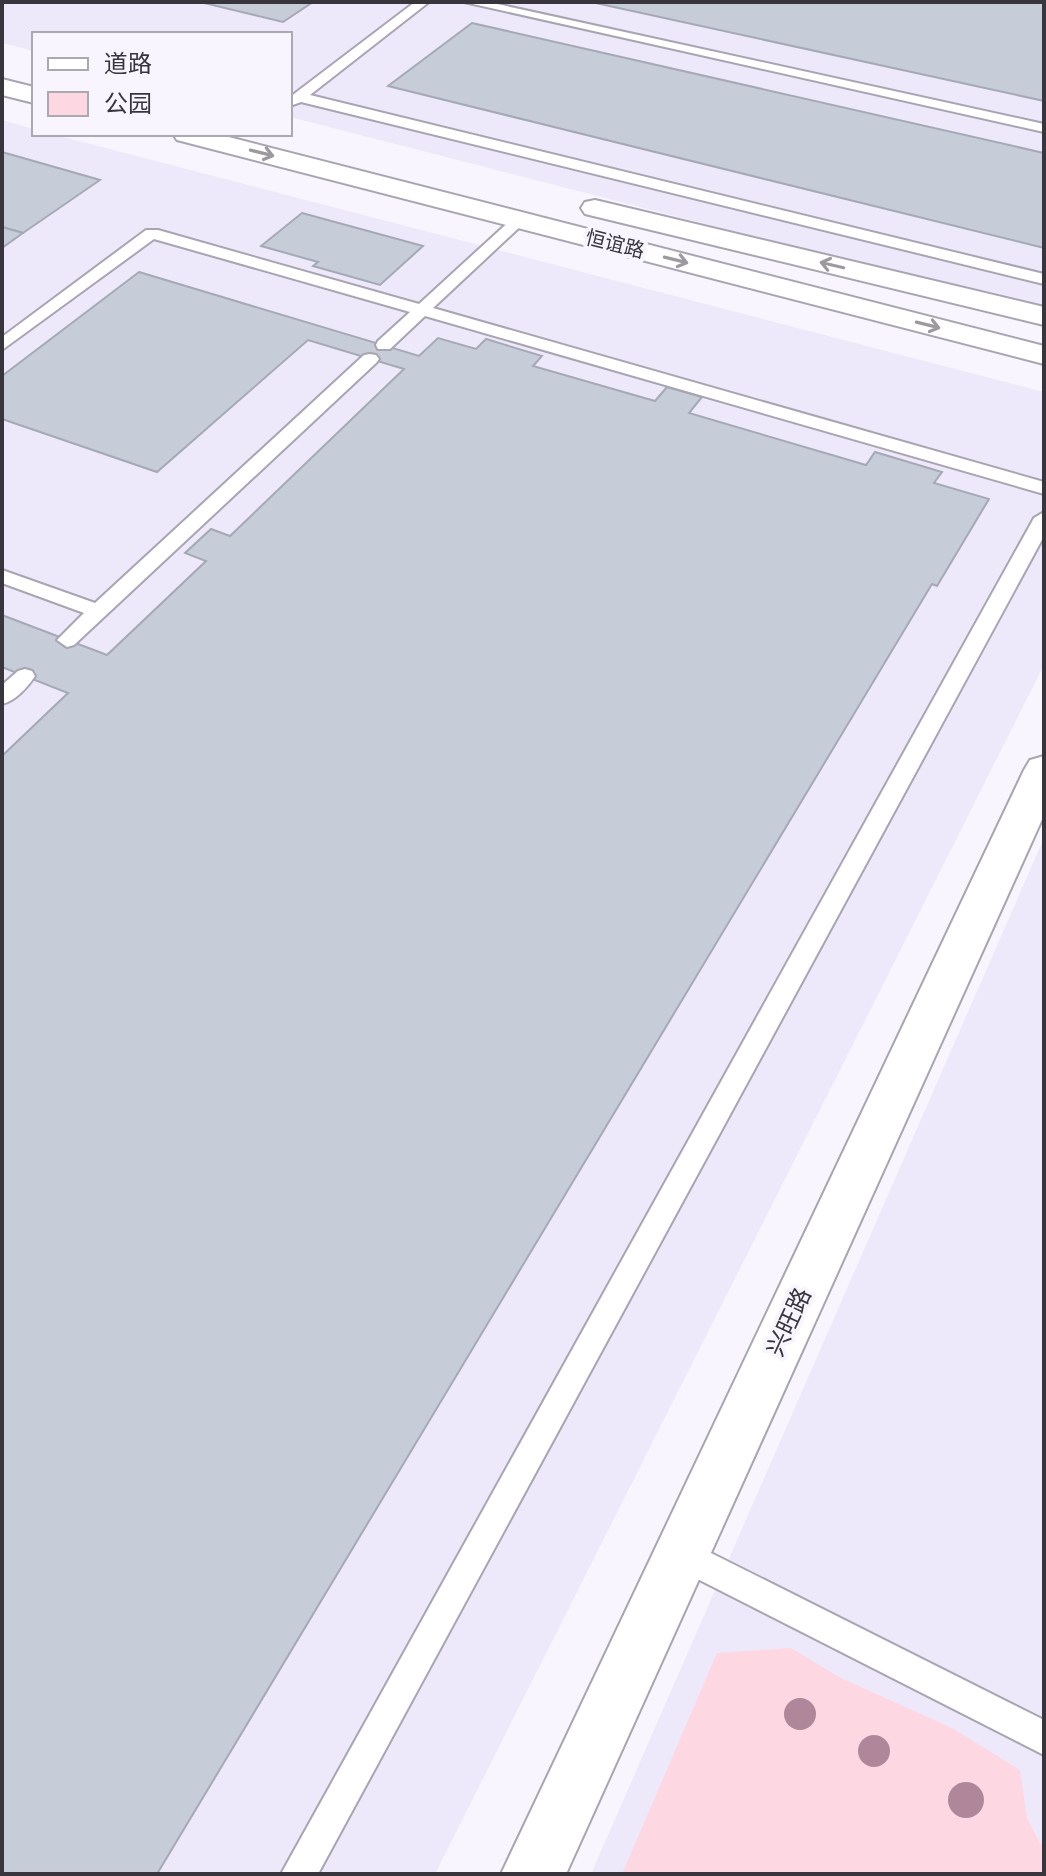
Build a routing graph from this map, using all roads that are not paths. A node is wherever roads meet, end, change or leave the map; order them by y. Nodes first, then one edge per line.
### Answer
1 (423, 2) edge
2 (470, 2) edge
3 (2, 87) edge
4 (32, 94) edge
5 (295, 100) edge
6 (1044, 128) edge
7 (194, 136) edge
8 (569, 201) dead end
9 (519, 220) junction
10 (1044, 279) edge
11 (422, 310) junction
12 (1044, 316) edge
13 (2, 345) edge
14 (384, 345) dead end
15 (1044, 355) edge
16 (370, 359) dead end
17 (1044, 488) edge
18 (1044, 518) edge
19 (2, 576) edge
20 (98, 611) junction
21 (67, 640) dead end
22 (25, 676) dead end
23 (2, 697) edge
24 (1044, 770) edge
25 (681, 1554) junction
26 (1044, 1738) edge
27 (299, 1874) edge
28 (533, 1874) edge

1 - 5 lane
2 - 6 lane
3 - 4 main road
5 - 10 lane
7 -> 9 main road, 恒谊路
12 -> 8 main road, 恒谊路
9 - 11 lane
9 -> 15 main road, 恒谊路
11 - 13 lane
11 - 14 lane
11 - 17 lane
16 - 20 lane
18 - 27 lane
19 - 20 lane
20 - 21 lane
22 - 23 lane
24 - 25 main road, 兴旺路
25 - 26 lane
25 - 28 main road, 兴旺路

